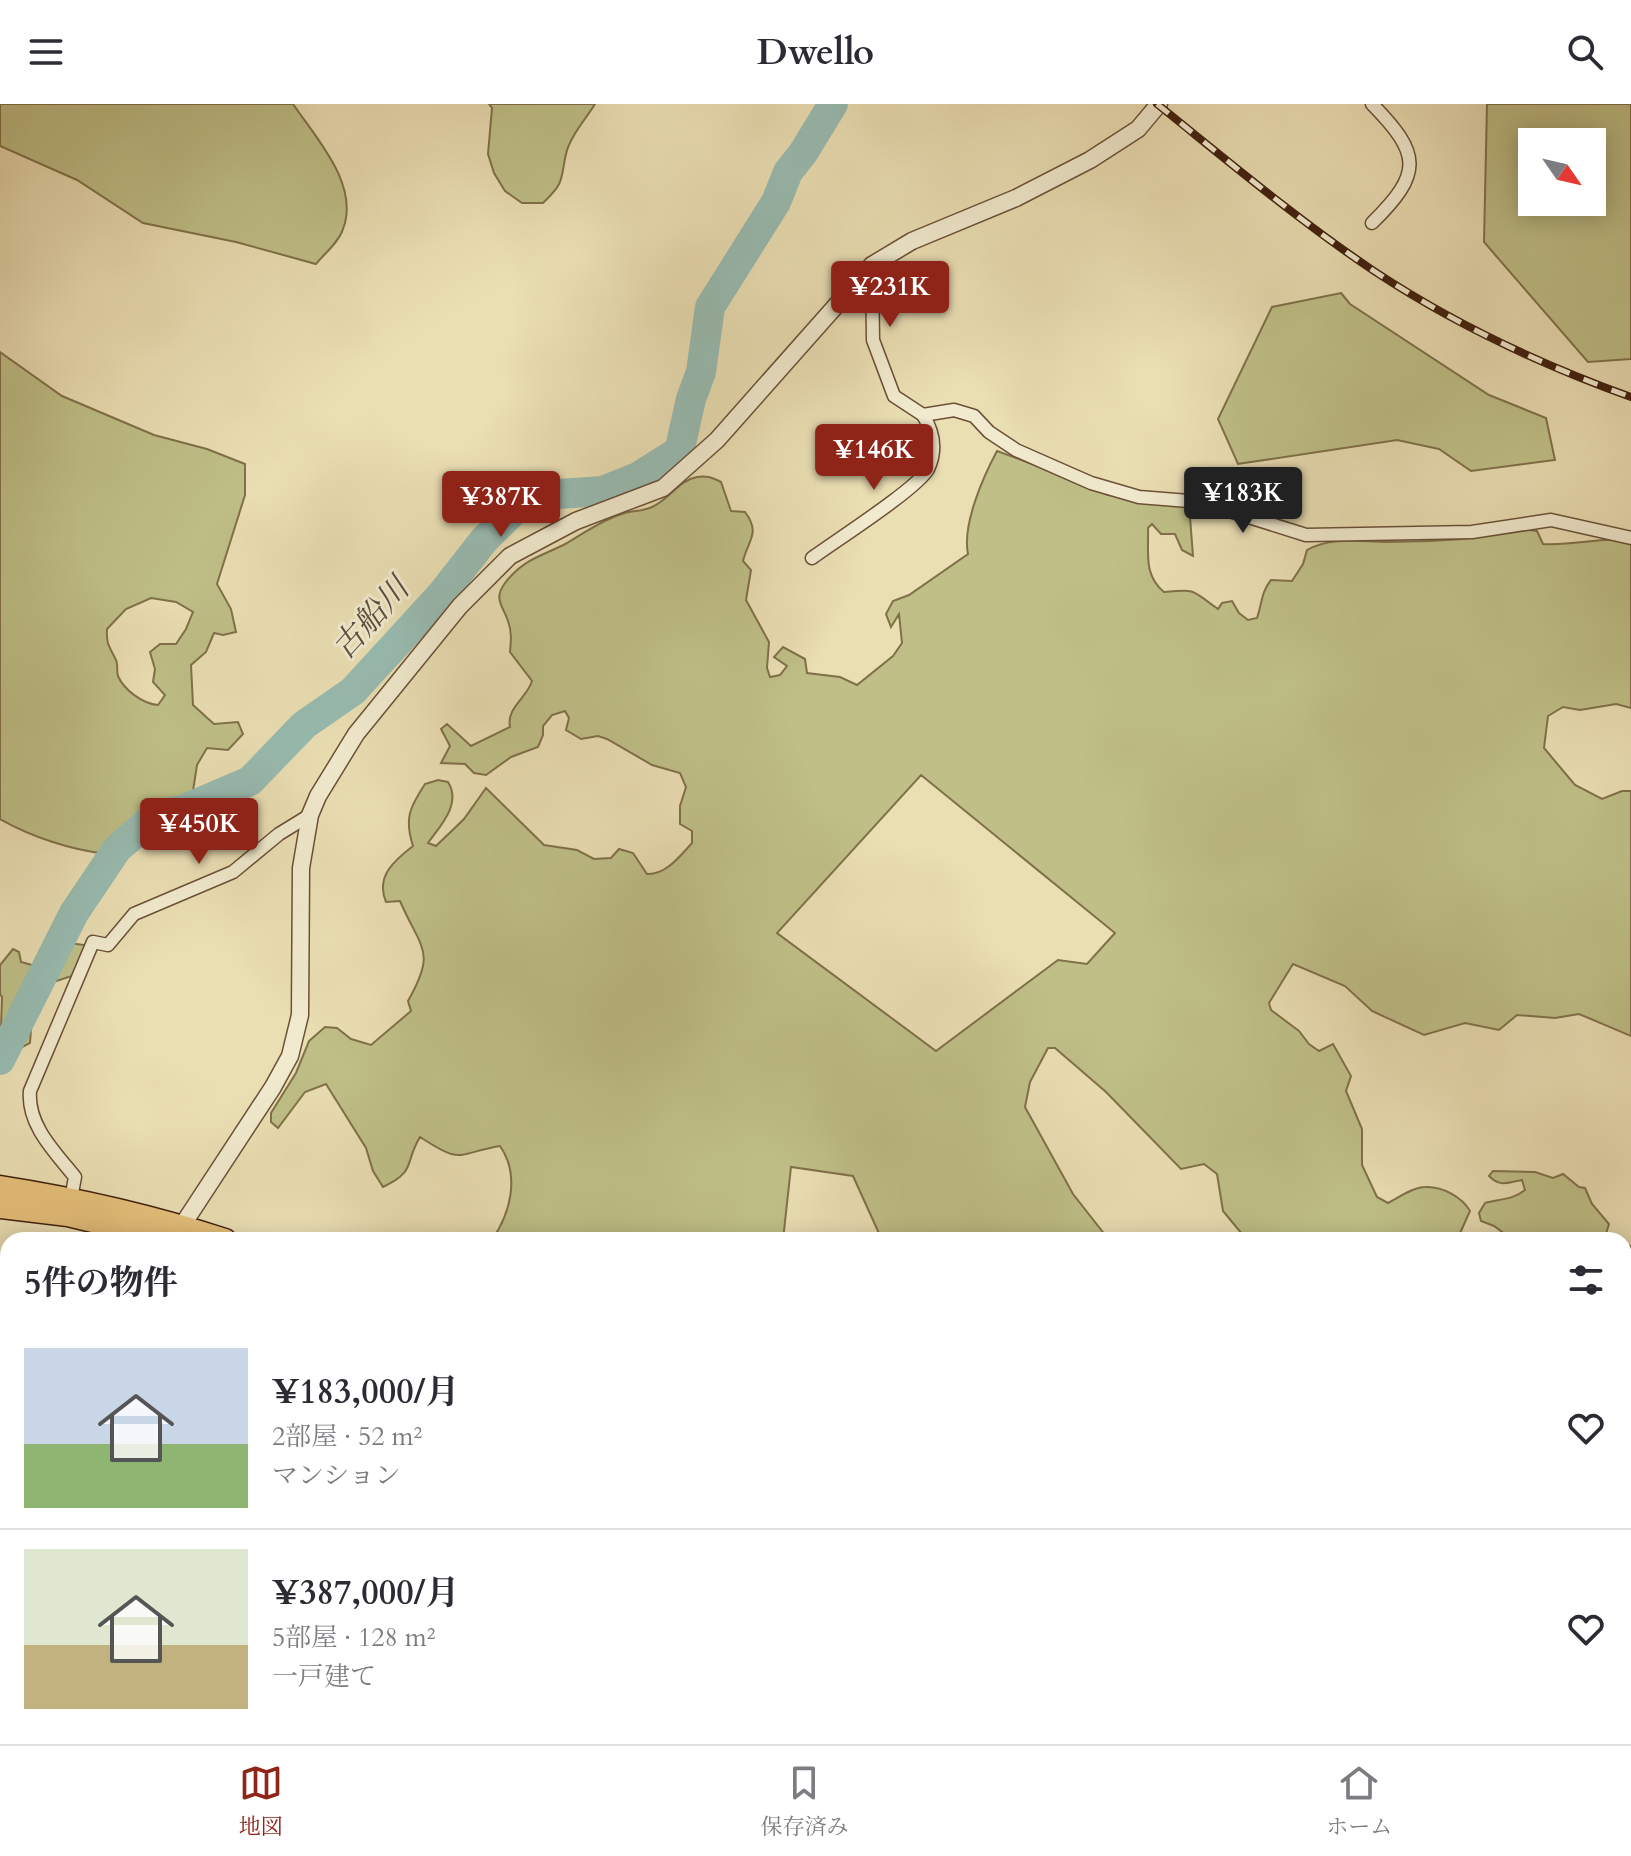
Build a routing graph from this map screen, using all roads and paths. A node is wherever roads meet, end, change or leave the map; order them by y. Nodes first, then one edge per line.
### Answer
1 (1159, 104) edge
2 (1372, 104) edge
3 (1372, 223) dead end
4 (872, 265) junction
5 (923, 415) junction
6 (1631, 538) edge
7 (812, 558) dead end
8 (310, 815) junction
9 (0, 1187) edge
10 (0, 1207) edge
11 (70, 1207) junction
12 (164, 1232) edge
13 (177, 1232) edge

1 - 4 street
2 - 3 street
4 - 5 street
4 - 8 street
5 - 6 street
5 - 7 street
8 - 11 street
8 - 13 street
9 - 11 highway
10 - 11 highway
11 - 12 highway

